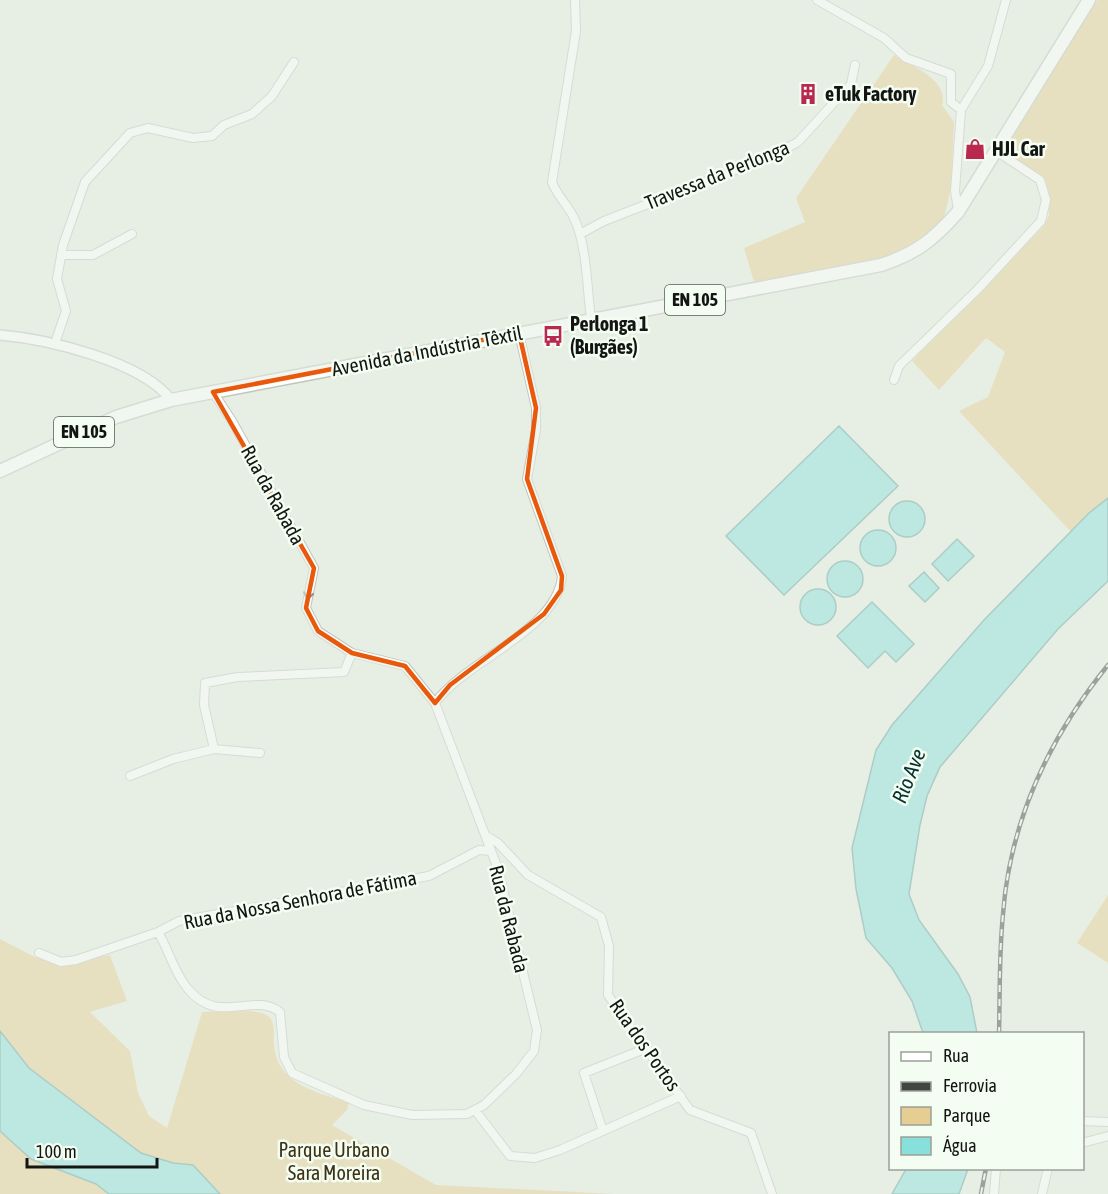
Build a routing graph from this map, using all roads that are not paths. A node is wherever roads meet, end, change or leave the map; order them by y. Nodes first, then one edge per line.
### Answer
1 (575, 0) edge
2 (817, 0) edge
3 (1006, 0) edge
4 (1089, 0) edge
5 (294, 62) dead end
6 (855, 65) dead end
7 (961, 110) junction
8 (996, 151) junction
9 (958, 212) junction
10 (132, 234) dead end
11 (580, 234) junction
12 (61, 255) junction
13 (591, 319) junction
14 (519, 333) junction
15 (0, 335) edge
16 (55, 343) junction
17 (894, 380) dead end
18 (213, 392) junction
19 (171, 400) junction
20 (0, 471) edge
21 (352, 653) junction
22 (435, 703) junction
23 (214, 749) junction
24 (260, 753) dead end
25 (130, 776) dead end
26 (488, 837) junction
27 (491, 851) junction
28 (158, 932) junction
29 (39, 953) dead end
30 (647, 1048) junction
31 (681, 1096) junction
32 (475, 1110) junction
33 (1084, 1121) edge
34 (1108, 1122) edge
35 (603, 1131) junction
36 (1108, 1136) edge
37 (1084, 1143) edge
38 (996, 1170) edge
39 (1048, 1170) edge
40 (772, 1194) edge
41 (994, 1194) edge
42 (1042, 1194) edge

1 - 11 street
2 - 7 street
3 - 7 street
4 - 8 main road, Avenida da Indústria Têxtil / EN 105
5 - 12 street
6 - 11 street, Travessa da Perlonga
7 - 9 street
8 - 9 main road, Avenida da Indústria Têxtil / EN 105
8 - 17 street
9 - 13 main road, Avenida da Indústria Têxtil / EN 105
10 - 12 street
11 - 13 street
12 - 16 street
13 - 14 main road, Avenida da Indústria Têxtil / EN 105
14 - 18 main road, Avenida da Indústria Têxtil / EN 105
14 - 22 street
15 - 16 street
16 - 19 street
18 - 19 main road, Avenida da Indústria Têxtil / EN 105
18 -> 21 street, Rua da Rabada
19 - 20 main road, Avenida da Indústria Têxtil / EN 105
21 - 22 street, Rua da Rabada
21 - 23 street
22 - 26 street, Rua da Rabada
23 - 24 street
23 - 25 street
26 - 27 street, Rua da Rabada
26 - 30 street, Rua dos Portos
27 - 28 street, Rua da Nossa Senhora de Fátima
27 - 32 street, Rua da Rabada
28 - 29 street, Rua da Nossa Senhora de Fátima
28 - 32 street, Rua da Rabada
30 - 31 street, Rua dos Portos
30 - 35 street
31 - 35 street
31 - 40 street, Rua dos Portos
32 - 35 street
33 - 34 street
36 - 37 street
38 - 41 street
39 - 42 street

